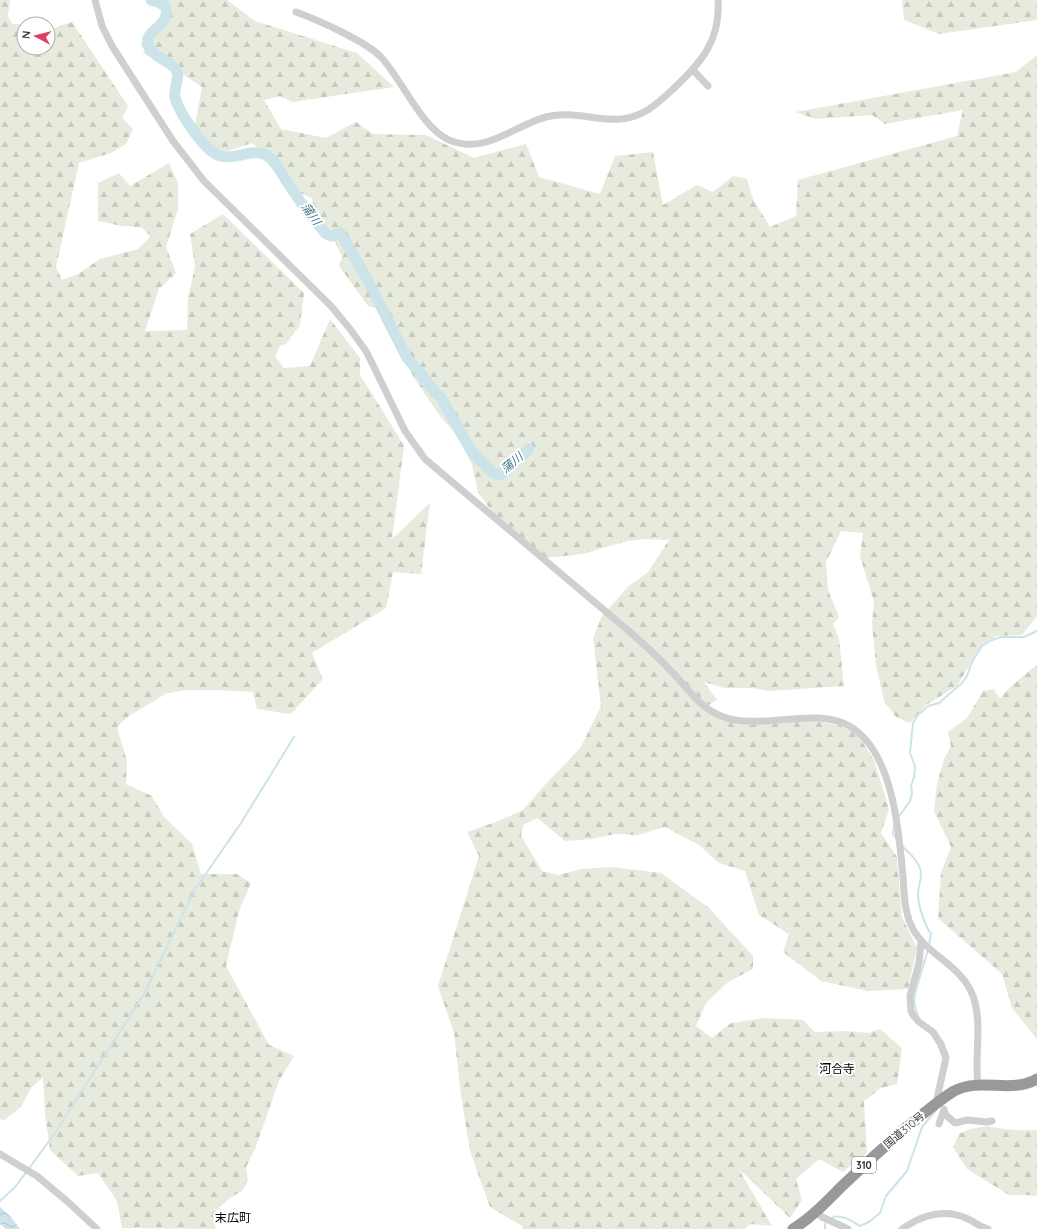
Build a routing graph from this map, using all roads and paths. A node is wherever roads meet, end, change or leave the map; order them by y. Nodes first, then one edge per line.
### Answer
1 (95, 0) edge
2 (718, 0) edge
3 (296, 12) dead end
4 (693, 70) junction
5 (708, 86) dead end
6 (922, 943) junction
7 (1037, 1079) edge
8 (978, 1085) junction
9 (941, 1103) junction
10 (992, 1121) dead end
11 (939, 1124) dead end
12 (0, 1154) edge
13 (819, 1214) junction
14 (97, 1229) edge
15 (793, 1229) edge
16 (848, 1229) edge
17 (902, 1229) edge
18 (988, 1229) edge

1 - 6 street
2 - 4 street
3 - 4 street
4 - 5 street
6 - 8 street
6 - 9 street
7 - 8 highway, 国道310号 / 310
8 - 9 highway, 国道310号 / 310
9 - 10 street
9 - 11 street
9 - 13 highway, 国道310号 / 310
12 - 14 street
13 - 15 highway, 国道310号 / 310
13 - 16 street
17 - 18 street

